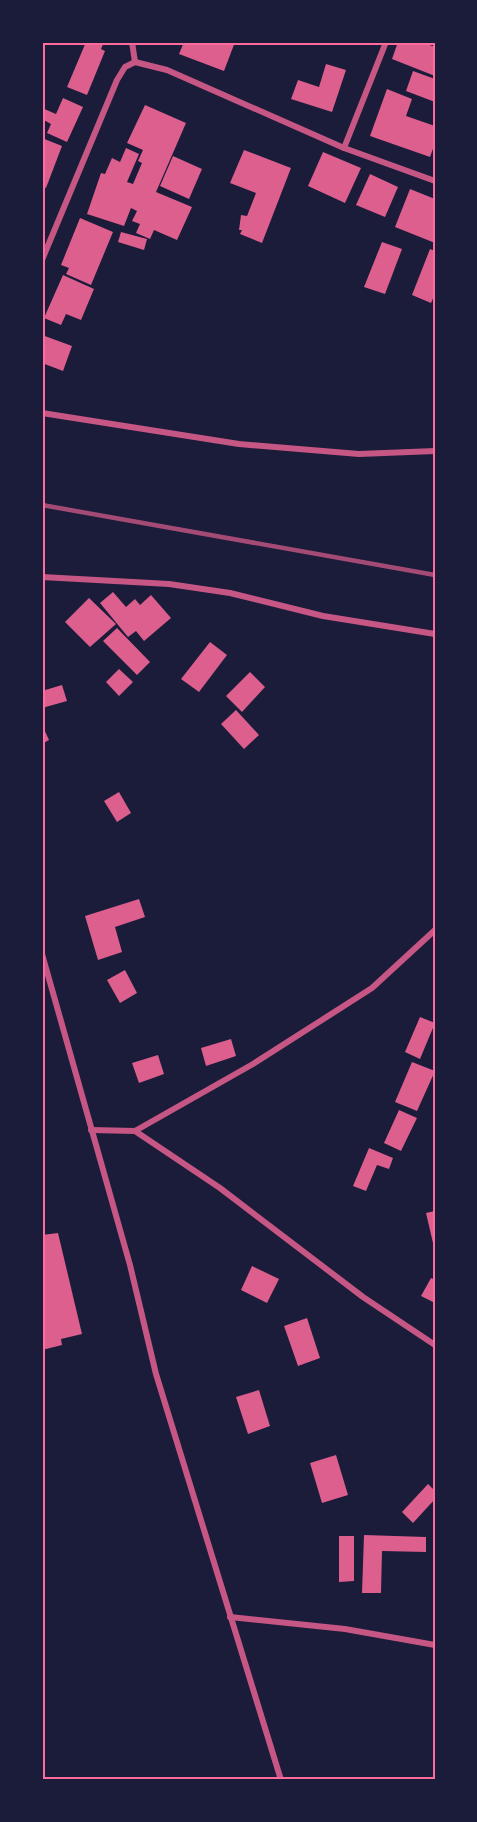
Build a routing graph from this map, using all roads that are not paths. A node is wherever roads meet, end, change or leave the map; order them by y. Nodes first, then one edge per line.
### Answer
1 (132, 42) edge
2 (386, 42) edge
3 (135, 62) junction
4 (344, 148) junction
5 (435, 181) edge
6 (42, 260) edge
7 (42, 413) edge
8 (435, 451) edge
9 (42, 577) edge
10 (435, 634) edge
11 (435, 930) edge
12 (42, 954) edge
13 (91, 1130) junction
14 (135, 1131) junction
15 (435, 1345) edge
16 (230, 1617) junction
17 (435, 1645) edge
18 (281, 1780) edge

1 - 3 street
2 - 4 street
3 - 4 street
3 - 6 street
4 - 5 street
7 - 8 street
9 - 10 street
11 - 14 street
12 - 13 street
13 - 14 street
13 - 16 street
14 - 15 street
16 - 17 street
16 - 18 street

